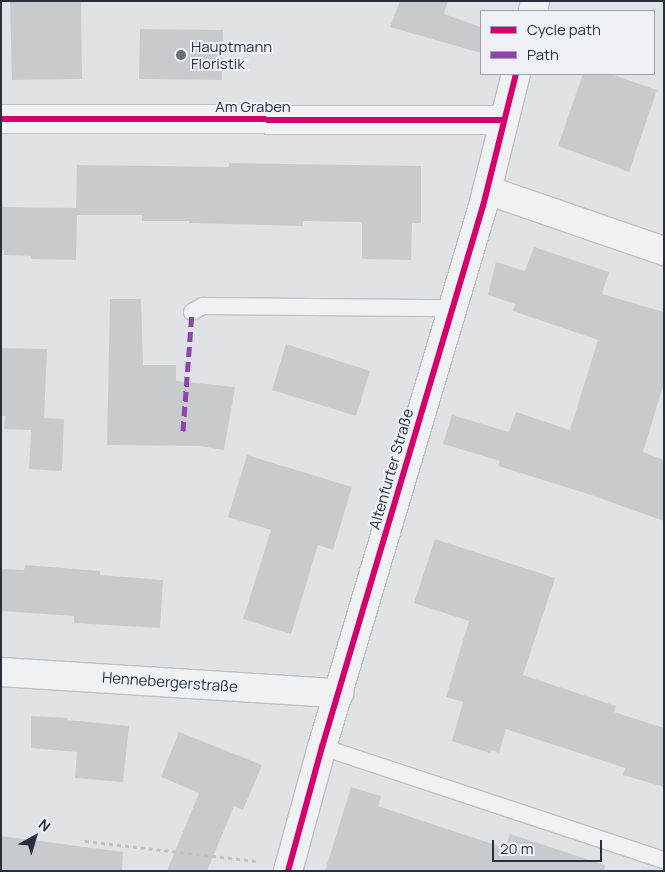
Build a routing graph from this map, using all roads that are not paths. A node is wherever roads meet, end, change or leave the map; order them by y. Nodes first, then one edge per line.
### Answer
1 (516, 75) edge
2 (1, 120) edge
3 (504, 120) junction
4 (487, 190) junction
5 (664, 251) edge
6 (452, 308) junction
7 (192, 312) dead end
8 (1, 672) edge
9 (339, 693) junction
10 (322, 746) junction
11 (664, 860) edge
12 (289, 868) edge

1 - 3 street, Altenfurter Straße
2 - 3 street, Am Graben
3 - 4 street, Altenfurter Straße
4 - 5 street
4 - 6 street, Altenfurter Straße
6 - 7 lane
6 - 9 street, Altenfurter Straße
8 - 9 street, Hennebergerstraße
9 - 10 street, Altenfurter Straße
10 - 11 lane
10 - 12 street, Altenfurter Straße

